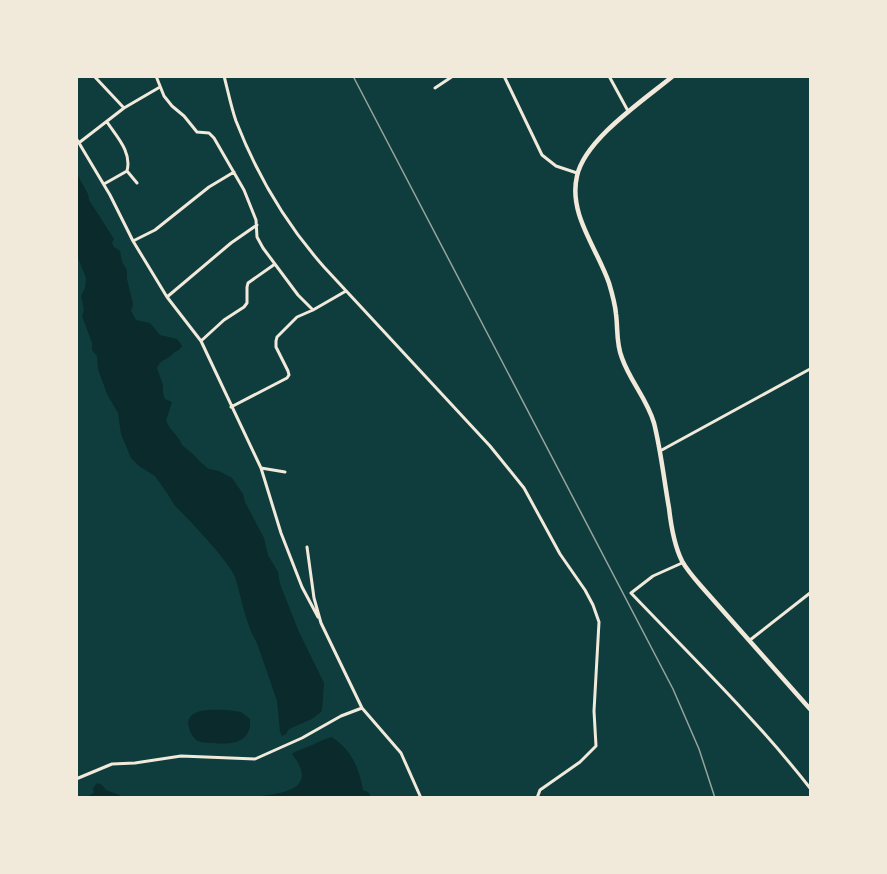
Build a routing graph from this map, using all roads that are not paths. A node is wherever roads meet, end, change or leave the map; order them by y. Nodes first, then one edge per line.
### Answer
1 (94, 76) edge
2 (156, 76) edge
3 (224, 76) edge
4 (453, 76) edge
5 (504, 76) edge
6 (609, 76) edge
7 (673, 76) edge
8 (160, 87) junction
9 (435, 88) dead end
10 (124, 108) junction
11 (629, 113) junction
12 (107, 122) junction
13 (76, 138) edge
14 (80, 142) junction
15 (127, 171) junction
16 (234, 172) junction
17 (578, 173) junction
18 (137, 183) dead end
19 (104, 184) junction
20 (257, 225) junction
21 (133, 241) junction
22 (275, 264) junction
23 (346, 291) junction
24 (166, 297) junction
25 (314, 310) junction
26 (201, 341) junction
27 (810, 369) edge
28 (231, 407) junction
29 (660, 451) junction
30 (261, 468) junction
31 (285, 472) dead end
32 (307, 547) dead end
33 (683, 562) junction
34 (810, 593) edge
35 (321, 623) junction
36 (750, 640) junction
37 (362, 708) junction
38 (810, 709) edge
39 (76, 779) edge
40 (810, 788) edge
41 (536, 797) edge
42 (421, 798) edge

1 - 10 street
2 - 8 street
3 - 23 street
4 - 9 street
5 - 17 street
6 - 11 street
7 - 11 main road
8 - 10 street
8 - 16 street
10 - 12 street
11 - 17 main road
12 - 14 street
12 - 15 street
13 - 14 street
14 - 19 street
15 - 18 street
15 - 19 street
16 - 20 street
16 - 21 street
17 - 29 main road
19 - 21 street
20 - 22 street
20 - 24 street
21 - 24 street
22 - 25 street
22 - 26 street
23 - 25 street
23 - 41 street
24 - 26 street
25 - 28 street
26 - 28 street
27 - 29 street
28 - 30 street
29 - 33 main road
30 - 31 street
30 - 35 street
32 - 35 street
33 - 36 main road
33 - 40 street
34 - 36 street
35 - 37 street
36 - 38 main road
37 - 39 street
37 - 42 street

